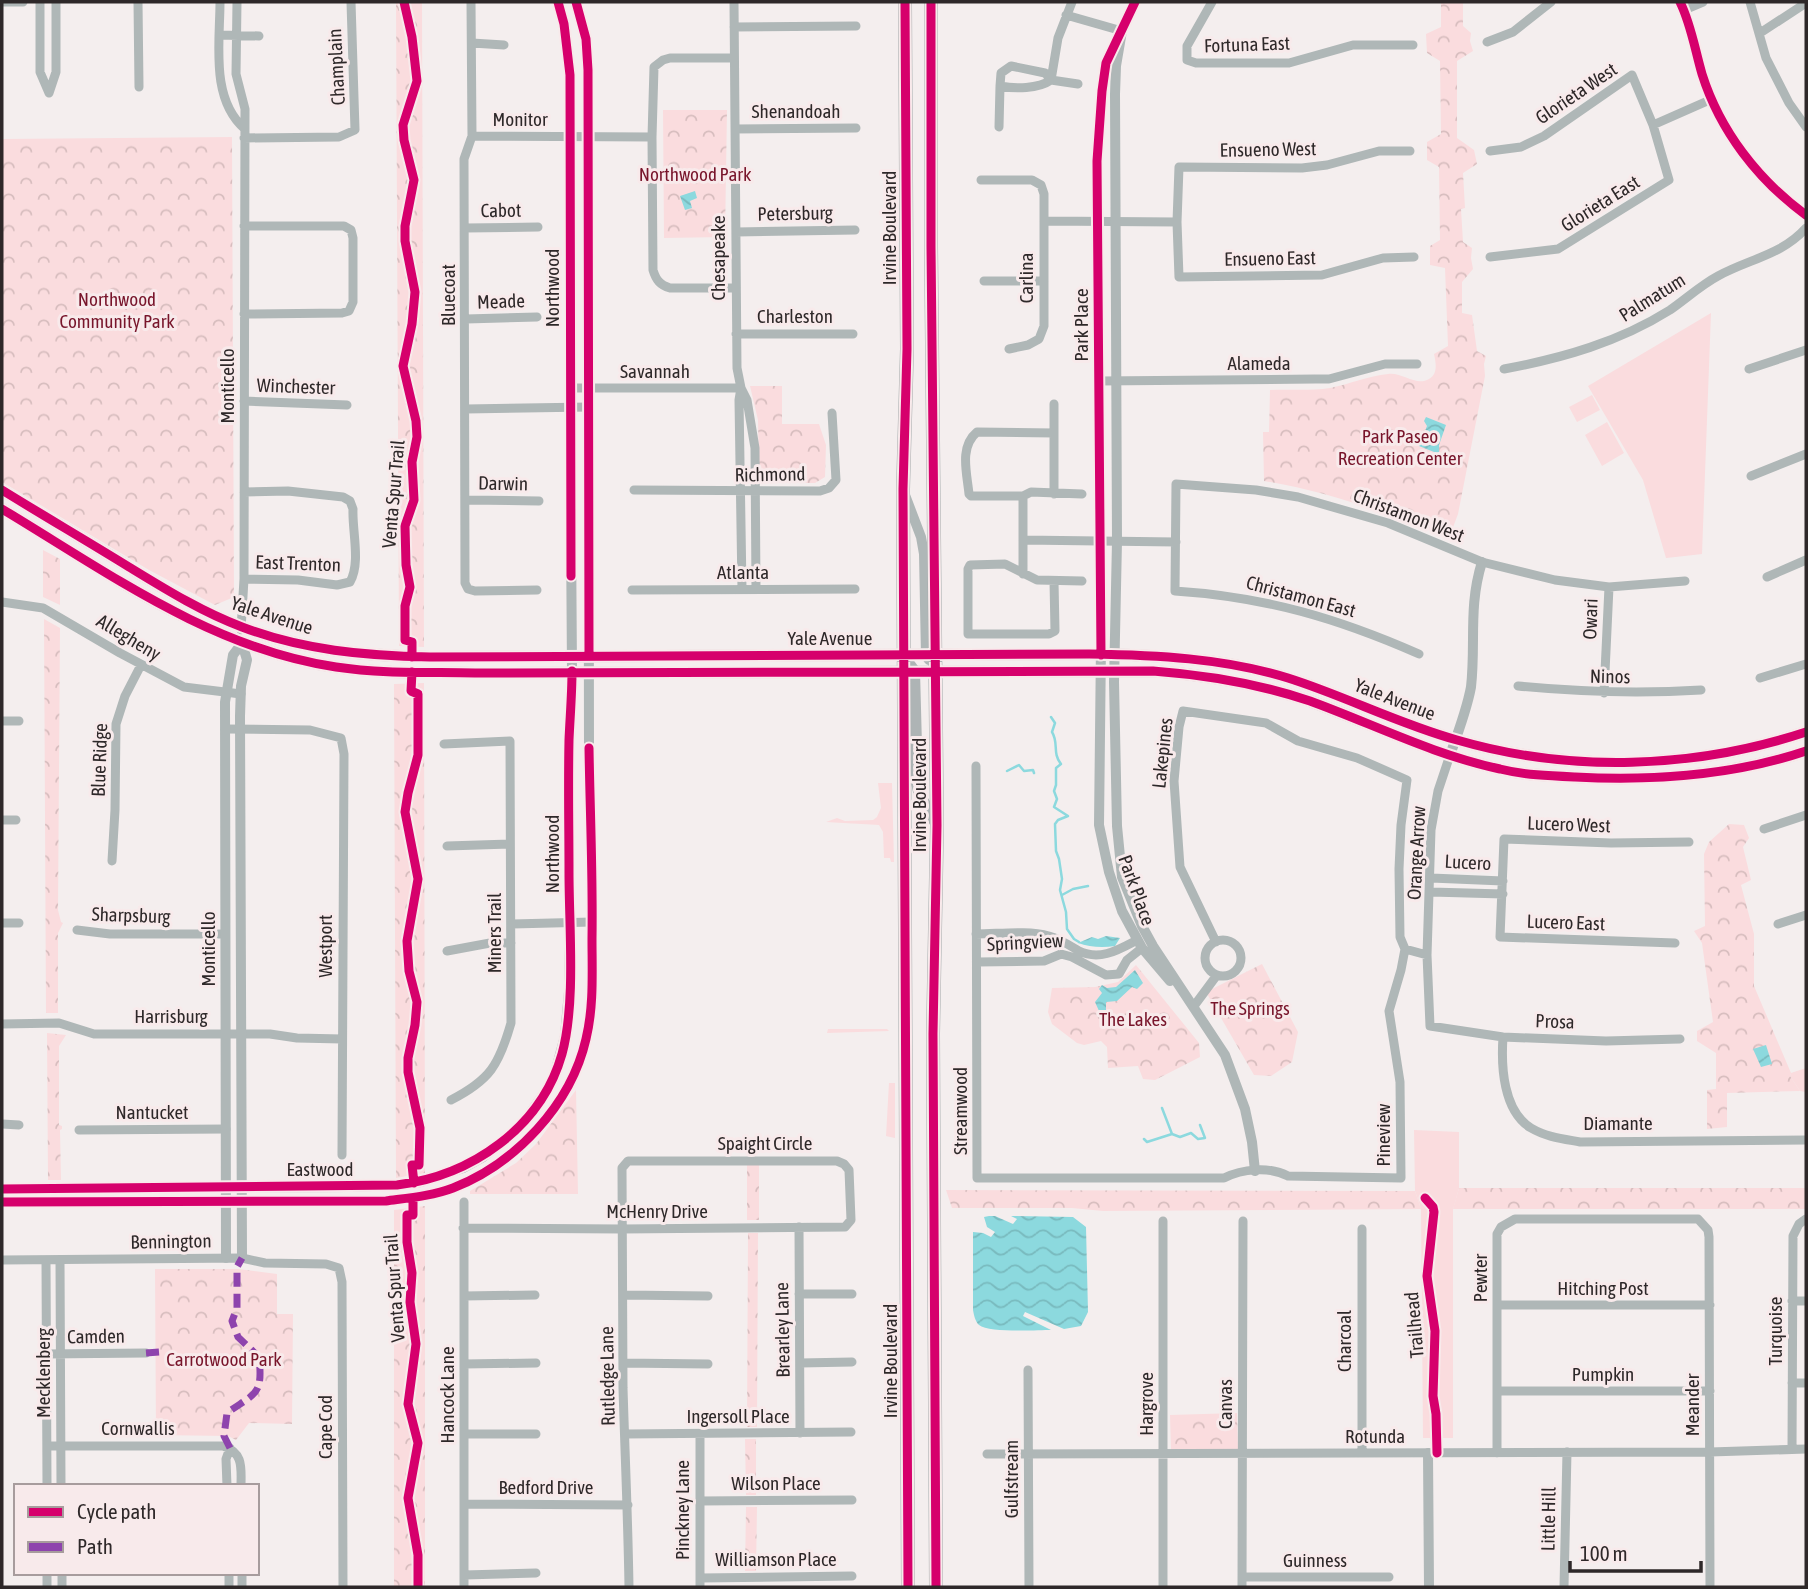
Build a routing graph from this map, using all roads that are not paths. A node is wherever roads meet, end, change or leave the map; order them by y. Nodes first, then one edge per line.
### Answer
1 (2, 2) edge
2 (23, 2) edge
3 (40, 2) edge
4 (56, 2) edge
5 (138, 2) edge
6 (220, 2) edge
7 (237, 2) edge
8 (351, 2) edge
9 (471, 2) edge
10 (558, 2) edge
11 (576, 2) edge
12 (734, 2) edge
13 (905, 2) edge
14 (930, 2) edge
15 (1072, 2) edge
16 (1135, 2) edge
17 (1212, 2) edge
18 (1551, 2) edge
19 (1703, 2) edge
20 (1750, 2) edge
21 (1806, 2) edge
22 (1682, 6) edge
23 (1066, 15) junction
24 (856, 26) dead end
25 (734, 27) junction
26 (1122, 31) junction
27 (1760, 33) junction
28 (220, 35) junction
29 (236, 36) junction
30 (259, 36) dead end
31 (1487, 41) dead end
32 (472, 43) junction
33 (504, 45) dead end
34 (1413, 45) dead end
35 (734, 58) junction
36 (1051, 80) junction
37 (1078, 84) dead end
38 (1000, 86) junction
39 (139, 87) dead end
40 (1712, 99) junction
41 (1653, 125) junction
42 (999, 127) dead end
43 (1806, 127) edge
44 (735, 128) junction
45 (856, 128) dead end
46 (244, 133) junction
47 (472, 136) junction
48 (571, 137) junction
49 (588, 137) junction
50 (652, 137) junction
51 (1410, 151) dead end
52 (1490, 151) dead end
53 (981, 180) dead end
54 (1806, 215) edge
55 (1044, 221) junction
56 (1177, 222) junction
57 (1098, 223) junction
58 (1116, 223) junction
59 (244, 226) junction
60 (538, 227) dead end
61 (465, 228) junction
62 (1806, 228) edge
63 (855, 230) dead end
64 (736, 232) junction
65 (1414, 257) dead end
66 (1490, 257) dead end
67 (984, 281) dead end
68 (1044, 281) junction
69 (736, 288) junction
70 (244, 314) junction
71 (537, 317) dead end
72 (466, 320) junction
73 (736, 334) junction
74 (853, 334) dead end
75 (1009, 349) dead end
76 (1806, 350) edge
77 (1417, 364) dead end
78 (1504, 369) dead end
79 (1749, 369) dead end
80 (1098, 381) junction
81 (1116, 381) junction
82 (570, 388) junction
83 (741, 388) junction
84 (589, 389) junction
85 (244, 401) junction
86 (1054, 404) dead end
87 (347, 405) dead end
88 (570, 407) junction
89 (589, 407) junction
90 (466, 409) junction
91 (832, 413) dead end
92 (1054, 433) junction
93 (1806, 454) edge
94 (1751, 476) dead end
95 (903, 489) junction
96 (2, 490) edge
97 (634, 490) dead end
98 (754, 491) junction
99 (244, 492) junction
100 (740, 492) junction
101 (1054, 494) junction
102 (1082, 494) dead end
103 (1023, 496) junction
104 (466, 500) junction
105 (539, 501) dead end
106 (2, 509) edge
107 (1023, 540) junction
108 (1099, 540) junction
109 (1116, 541) junction
110 (1176, 542) junction
111 (1806, 560) edge
112 (1482, 562) junction
113 (1023, 574) junction
114 (1767, 577) dead end
115 (244, 579) junction
116 (1054, 581) junction
117 (1685, 581) dead end
118 (1082, 582) dead end
119 (1609, 587) junction
120 (742, 589) junction
121 (756, 589) junction
122 (855, 589) dead end
123 (537, 590) dead end
124 (632, 590) dead end
125 (2, 602) edge
126 (241, 627) junction
127 (242, 643) junction
128 (1101, 654) junction
129 (1419, 654) dead end
130 (572, 655) junction
131 (931, 655) junction
132 (1114, 655) junction
133 (589, 656) junction
134 (1806, 664) edge
135 (141, 665) junction
136 (907, 666) junction
137 (1101, 670) junction
138 (1114, 670) junction
139 (572, 671) junction
140 (589, 671) junction
141 (936, 671) junction
142 (1760, 678) dead end
143 (1518, 686) dead end
144 (1701, 690) dead end
145 (225, 693) junction
146 (1604, 693) junction
147 (240, 694) junction
148 (2, 721) edge
149 (19, 721) dead end
150 (240, 728) junction
151 (225, 729) junction
152 (1806, 732) edge
153 (1456, 740) junction
154 (444, 744) dead end
155 (1806, 751) edge
156 (1450, 755) junction
157 (976, 765) dead end
158 (1407, 780) joint
159 (1806, 814) edge
160 (2, 820) edge
161 (16, 820) dead end
162 (937, 825) junction
163 (1764, 829) dead end
164 (1689, 842) dead end
165 (510, 844) junction
166 (447, 846) dead end
167 (112, 860) dead end
168 (1431, 878) junction
169 (1503, 881) junction
170 (1431, 892) junction
171 (1503, 894) junction
172 (1806, 915) edge
173 (569, 922) junction
174 (592, 922) junction
175 (2, 923) edge
176 (19, 923) dead end
177 (512, 924) junction
178 (1778, 924) dead end
179 (77, 930) dead end
180 (225, 934) junction
181 (976, 934) junction
182 (1216, 942) junction
183 (511, 943) junction
184 (1675, 943) dead end
185 (1139, 944) junction
186 (1405, 949) junction
187 (447, 951) dead end
188 (1427, 955) junction
189 (977, 962) junction
190 (1217, 975) junction
191 (1183, 992) junction
192 (1194, 1006) junction
193 (2, 1024) edge
194 (1430, 1026) joint
195 (226, 1034) junction
196 (241, 1034) junction
197 (565, 1036) joint
198 (1503, 1037) junction
199 (342, 1039) junction
200 (1680, 1039) dead end
201 (586, 1041) joint
202 (451, 1100) dead end
203 (2, 1124) edge
204 (19, 1125) dead end
205 (226, 1129) junction
206 (79, 1130) dead end
207 (1806, 1140) edge
208 (342, 1155) dead end
209 (624, 1164) joint
210 (1255, 1171) junction
211 (227, 1186) junction
212 (242, 1186) junction
213 (2, 1189) edge
214 (2, 1202) edge
215 (227, 1202) junction
216 (242, 1202) junction
217 (464, 1202) dead end
218 (1806, 1219) edge
219 (1163, 1221) dead end
220 (1243, 1221) dead end
221 (850, 1223) joint
222 (1704, 1224) joint
223 (799, 1227) junction
224 (463, 1228) junction
225 (622, 1229) junction
226 (1362, 1229) dead end
227 (226, 1258) junction
228 (242, 1258) junction
229 (2, 1260) edge
230 (46, 1260) junction
231 (60, 1260) junction
232 (339, 1268) joint
233 (799, 1294) junction
234 (852, 1294) dead end
235 (536, 1295) dead end
236 (624, 1295) junction
237 (464, 1296) junction
238 (708, 1296) dead end
239 (1793, 1301) junction
240 (1806, 1301) edge
241 (1497, 1305) junction
242 (1710, 1305) junction
243 (146, 1353) dead end
244 (46, 1354) junction
245 (60, 1354) junction
246 (852, 1362) dead end
247 (536, 1363) dead end
248 (623, 1363) junction
249 (800, 1363) junction
250 (464, 1364) junction
251 (708, 1364) dead end
252 (1028, 1370) dead end
253 (1792, 1383) junction
254 (1806, 1383) edge
255 (1497, 1391) junction
256 (1710, 1391) junction
257 (851, 1432) dead end
258 (800, 1433) junction
259 (464, 1434) junction
260 (536, 1434) dead end
261 (626, 1434) junction
262 (700, 1434) junction
263 (47, 1446) junction
264 (61, 1446) junction
265 (230, 1448) junction
266 (1792, 1449) junction
267 (1806, 1449) edge
268 (1567, 1452) junction
269 (1710, 1452) junction
270 (1362, 1453) junction
271 (1428, 1453) junction
272 (1497, 1453) junction
273 (987, 1454) dead end
274 (1029, 1454) junction
275 (1163, 1454) junction
276 (1242, 1454) junction
277 (47, 1484) edge
278 (61, 1484) edge
279 (227, 1484) edge
280 (241, 1484) edge
281 (852, 1500) dead end
282 (700, 1501) junction
283 (464, 1504) junction
284 (628, 1505) junction
285 (536, 1573) dead end
286 (464, 1575) junction
287 (852, 1576) dead end
288 (1389, 1577) dead end
289 (700, 1582) edge
290 (1242, 1582) edge
291 (343, 1587) edge
292 (464, 1587) edge
293 (629, 1587) edge
294 (908, 1587) edge
295 (936, 1587) edge
296 (1029, 1587) edge
297 (1163, 1587) edge
298 (1429, 1587) edge
299 (1564, 1587) edge
300 (1710, 1587) edge

1 - 2 street
3 - 4 street
5 - 39 street
6 - 28 street
7 - 29 street, Monticello
8 - 46 street, Champlain
9 - 32 street, Bluecoat
10 - 48 street, Northwood
11 - 49 street, Northwood
12 - 25 street, Chesapeake
13 - 95 main road, Irvine Boulevard
14 - 131 main road, Irvine Boulevard
15 - 23 street
16 - 26 street, Park Place
17 - 34 street, Fortuna East
18 - 31 street
19 - 22 street
20 - 27 street
21 - 27 street
22 - 40 street
23 - 26 street
23 - 36 street
24 - 25 street
25 - 35 street, Chesapeake
26 - 57 street, Park Place
26 - 58 street, Park Place
27 - 43 street
28 - 29 street
28 - 46 street
29 - 30 street
29 - 46 street, Monticello
32 - 33 street
32 - 47 street, Bluecoat
35 - 44 street, Chesapeake
35 - 50 street
36 - 37 street
36 - 38 street
36 - 38 street
38 - 42 street
40 - 41 street
40 - 54 street
41 - 52 street, Glorieta West
41 - 66 street, Glorieta East
44 - 45 street, Shenandoah
44 - 64 street, Chesapeake
46 - 59 street, Monticello
47 - 48 street, Monitor
47 - 61 street, Bluecoat
48 - 49 street, Monitor
48 - 82 street, Northwood
49 - 50 street, Monitor
49 - 84 street, Northwood
50 - 69 street
51 - 56 street, Ensueno West
53 - 55 street, Carlina
55 - 57 street
55 - 68 street, Carlina
56 - 58 street
56 - 65 street, Ensueno East
57 - 58 street
57 - 80 street, Park Place
58 - 81 street, Park Place
59 - 70 street, Monticello
59 - 70 street
60 - 61 street, Cabot
61 - 72 street, Bluecoat
62 - 78 street, Palmatum
63 - 64 street, Petersburg
64 - 69 street, Chesapeake
67 - 68 street
68 - 75 street, Carlina
69 - 73 street, Chesapeake
70 - 85 street, Monticello
71 - 72 street, Meade
72 - 90 street, Bluecoat
73 - 74 street, Charleston
73 - 83 street, Chesapeake
76 - 79 street
77 - 81 street, Alameda
80 - 81 street, Alameda
80 - 108 street, Park Place
81 - 109 street, Park Place
82 - 84 street, Savannah
82 - 88 street, Northwood
83 - 84 street, Savannah
83 - 98 street, Chesapeake
83 - 100 street, Chesapeake
84 - 89 street, Northwood
85 - 87 street, Winchester
85 - 99 street, Monticello
86 - 92 street
88 - 89 street
88 - 90 street
88 - 130 street, Northwood
89 - 133 street, Northwood
90 - 104 street, Bluecoat
91 - 98 street, Richmond
92 - 101 street
92 - 103 street
93 - 94 street
95 - 131 street
95 - 136 main road, Irvine Boulevard
96 - 126 main road, Yale Avenue
97 - 100 street, Richmond
98 - 100 street, Richmond
98 - 121 street, Chesapeake
99 - 115 street, Monticello
99 - 115 street, East Trenton
100 - 120 street, Chesapeake
101 - 102 street
101 - 103 street
103 - 107 street
104 - 105 street, Darwin
104 - 123 street, Bluecoat
106 - 127 main road, Yale Avenue
107 - 108 street
107 - 113 street
108 - 109 street
108 - 128 street, Park Place
109 - 110 street
109 - 132 street, Park Place
110 - 112 street, Christamon West
110 - 129 street, Christamon East
111 - 114 street
112 - 119 street, Christamon West
112 - 153 street, Orange Arrow
113 - 116 street
113 - 116 street
115 - 126 street, Monticello
116 - 118 street
117 - 119 street, Christamon West
119 - 146 street, Owari
120 - 121 street, Atlanta
120 - 124 street, Atlanta
121 - 122 street, Atlanta
125 - 135 street, Allegheny
126 - 127 street, Monticello
126 - 130 main road, Yale Avenue
127 - 139 main road, Yale Avenue
127 - 145 street, Monticello
127 - 147 street, Monticello
128 - 131 main road, Yale Avenue
128 - 132 main road, Yale Avenue
128 - 137 street, Park Place
130 - 133 main road, Yale Avenue
130 - 139 street, Northwood
131 - 136 main road, Yale Avenue
131 - 141 main road, Irvine Boulevard
132 - 138 street, Park Place
132 - 153 main road, Yale Avenue
133 - 136 main road, Yale Avenue
133 - 140 street, Northwood
134 - 142 street
135 - 145 street, Allegheny
135 - 167 street, Blue Ridge
136 - 140 main road, Yale Avenue
136 - 141 main road, Yale Avenue
136 - 162 main road
136 - 294 main road, Irvine Boulevard
137 - 138 main road, Yale Avenue
137 - 141 main road, Yale Avenue
137 - 185 street, Park Place
138 - 156 main road, Yale Avenue
138 - 191 street, Park Place
139 - 140 main road, Yale Avenue
139 - 173 street, Northwood
140 - 174 street, Northwood
141 - 162 main road, Irvine Boulevard
143 - 146 street, Ninos
144 - 146 street, Ninos
145 - 147 street, Allegheny
145 - 151 street, Monticello
147 - 150 street, Monticello
148 - 149 street
150 - 151 street
150 - 196 street, Monticello
150 - 199 street, Westport
151 - 180 street, Monticello
152 - 153 main road, Yale Avenue
153 - 156 street, Orange Arrow
154 - 165 street, Miners Trail
155 - 156 main road, Yale Avenue
156 - 168 street, Orange Arrow
157 - 181 street, Streamwood
158 - 182 street, Lakepines
158 - 186 street, Pineview
159 - 163 street
160 - 161 street
162 - 295 main road, Irvine Boulevard
164 - 169 street, Lucero West
165 - 166 street
165 - 177 street, Miners Trail
168 - 169 street, Lucero
168 - 170 street, Orange Arrow
169 - 171 street, Lucero West
170 - 171 street, Lucero
170 - 188 street, Orange Arrow
171 - 184 street, Lucero East
172 - 178 street
173 - 174 street
173 - 177 street
173 - 197 street, Northwood
174 - 201 street, Northwood
175 - 176 street
177 - 183 street, Miners Trail
179 - 180 street, Sharpsburg
180 - 195 street, Monticello
181 - 185 street, Springview
181 - 189 street, Streamwood
182 - 190 street
182 - 190 street, Lakepines
183 - 187 street
183 - 202 street, Miners Trail
185 - 189 street, Springview
185 - 191 street, Park Place
186 - 188 street
186 - 210 street, Pineview
188 - 194 street, Orange Arrow
189 - 210 street, Streamwood
190 - 192 street, Lakepines
191 - 192 street, Park Place
192 - 210 street, Park Place
193 - 195 street, Harrisburg
194 - 198 street, Prosa
195 - 196 street, Harrisburg
195 - 205 street, Monticello
196 - 199 street, Harrisburg
196 - 212 street, Monticello
197 - 212 street, Eastwood
198 - 200 street, Prosa
198 - 207 street, Diamante
199 - 208 street, Westport
201 - 216 street, Eastwood
203 - 204 street
205 - 206 street, Nantucket
205 - 211 street, Monticello
209 - 221 street, Spaight Circle
209 - 225 street, Rutledge Lane
211 - 212 street, Eastwood
211 - 213 street, Eastwood
211 - 215 street, Monticello
212 - 216 street, Monticello
214 - 215 street, Eastwood
215 - 216 street, Eastwood
215 - 227 street, Monticello
216 - 228 street, Monticello
217 - 224 street, Hancock Lane
218 - 239 street, Turquoise
219 - 275 street, Hargrove
220 - 276 street, Canvas
221 - 223 street, McHenry Drive
222 - 241 street, Pewter
222 - 242 street, Meander
223 - 225 street, McHenry Drive
223 - 233 street, Brearley Lane
224 - 225 street, McHenry Drive
224 - 237 street, Hancock Lane
225 - 236 street, Rutledge Lane
226 - 270 street, Charcoal
227 - 228 street, Bennington
227 - 231 street, Bennington
228 - 232 street, Bennington
229 - 230 street, Bennington
230 - 231 street, Bennington
230 - 244 street, Mecklenberg
231 - 245 street, Mecklenberg
232 - 291 street, Cape Cod
233 - 234 street
233 - 249 street, Brearley Lane
235 - 237 street
236 - 238 street
236 - 248 street, Rutledge Lane
237 - 250 street, Hancock Lane
239 - 240 street
239 - 253 street, Turquoise
241 - 242 street, Hitching Post
241 - 255 street, Pewter
242 - 256 street, Meander
243 - 245 street, Camden
244 - 245 street, Camden
244 - 263 street, Mecklenberg
245 - 264 street, Mecklenberg
246 - 249 street
247 - 250 street
248 - 251 street
248 - 261 street, Rutledge Lane
249 - 258 street, Brearley Lane
250 - 259 street, Hancock Lane
252 - 274 street, Gulfstream
253 - 254 street
253 - 266 street, Turquoise
255 - 256 street, Pumpkin
255 - 272 street, Pewter
256 - 269 street, Meander
257 - 258 street, Ingersoll Place
258 - 262 street, Ingersoll Place
259 - 260 street
259 - 283 street, Hancock Lane
261 - 262 street, Ingersoll Place
261 - 284 street, Rutledge Lane
262 - 282 street, Pinckney Lane
263 - 264 street, Cornwallis
263 - 277 street, Mecklenberg
264 - 265 street, Cornwallis
264 - 278 street, Mecklenberg
265 - 279 street
265 - 280 street
266 - 267 street, Rotunda
266 - 269 street, Rotunda
268 - 269 street, Rotunda
268 - 272 street, Rotunda
268 - 299 street, Little Hill
269 - 300 street, Meander
270 - 271 street, Rotunda
270 - 276 street, Rotunda
271 - 272 street, Rotunda
271 - 298 street
273 - 274 street, Rotunda
274 - 275 street, Rotunda
274 - 296 street, Gulfstream
275 - 276 street, Rotunda
275 - 297 street, Hargrove
276 - 290 street, Canvas
281 - 282 street, Wilson Place
282 - 289 street, Pinckney Lane
283 - 284 street, Bedford Drive
283 - 286 street, Hancock Lane
284 - 293 street, Rutledge Lane
285 - 286 street
286 - 292 street, Hancock Lane
287 - 289 street, Williamson Place
288 - 290 street, Guinness

